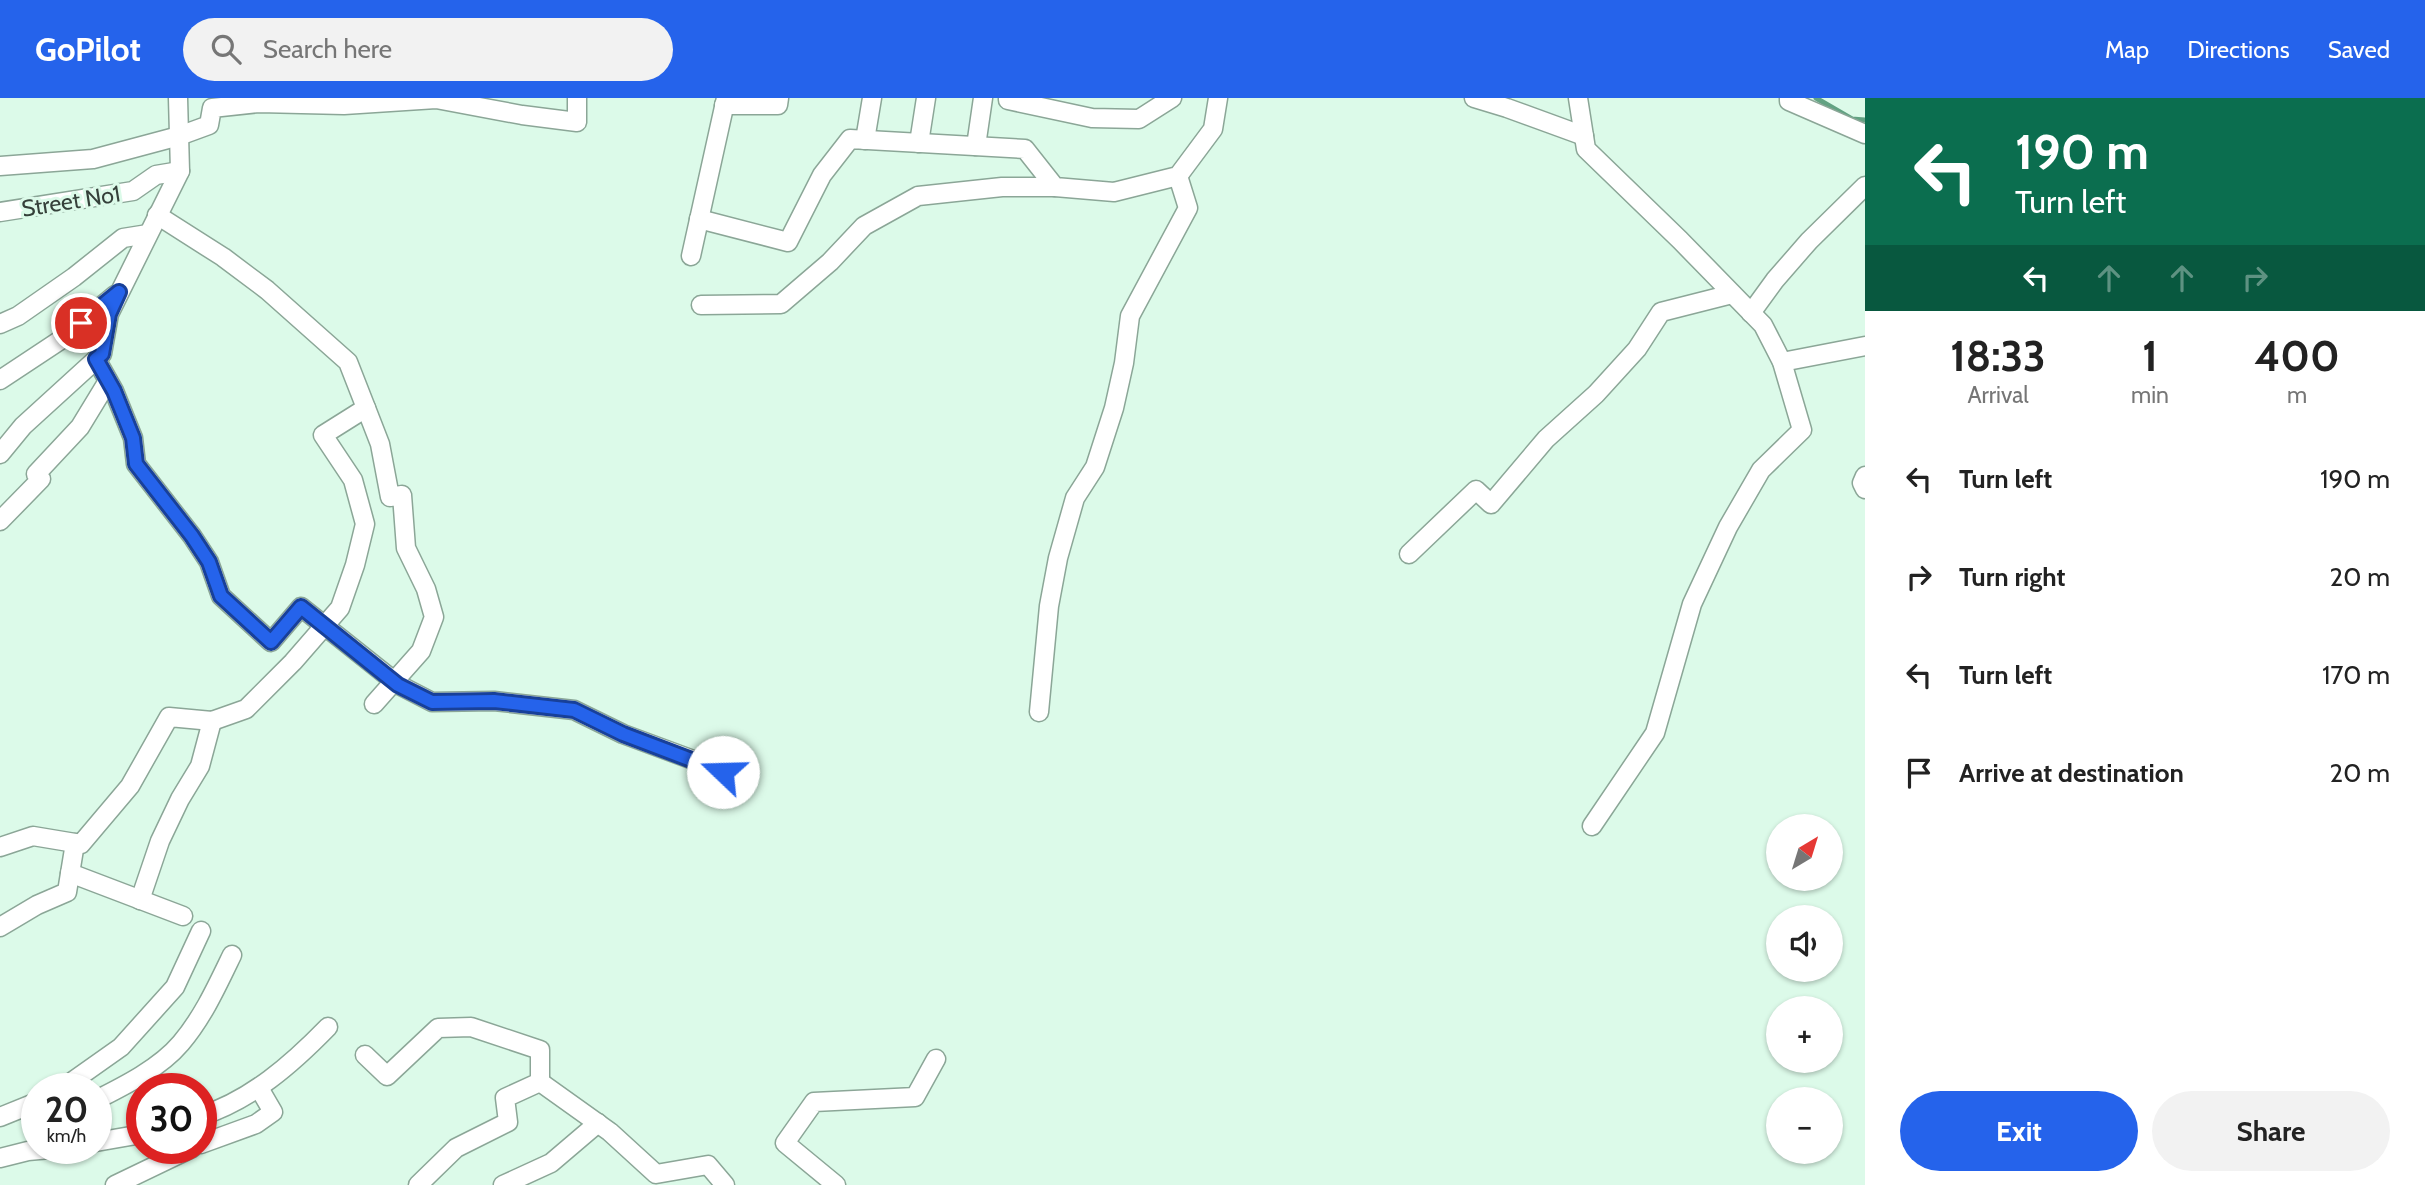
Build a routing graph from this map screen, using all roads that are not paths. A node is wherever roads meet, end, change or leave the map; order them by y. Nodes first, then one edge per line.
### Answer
1 (178, 98) edge
2 (577, 98) edge
3 (779, 98) edge
4 (872, 98) edge
5 (926, 98) edge
6 (983, 98) edge
7 (1008, 98) edge
8 (1172, 98) edge
9 (1218, 98) edge
10 (1474, 98) edge
11 (1578, 98) edge
12 (1789, 98) edge
13 (251, 101) edge
14 (725, 102) edge
15 (1865, 134) edge
16 (179, 136) junction
17 (1584, 136) junction
18 (865, 140) junction
19 (919, 143) junction
20 (975, 146) junction
21 (0, 166) edge
22 (180, 171) junction
23 (1178, 176) junction
24 (1865, 186) edge
25 (1055, 187) junction
26 (0, 212) edge
27 (157, 215) junction
28 (699, 219) junction
29 (148, 234) junction
30 (691, 256) dead end
31 (119, 292) junction
32 (1731, 294) junction
33 (701, 305) dead end
34 (1751, 313) junction
35 (0, 324) edge
36 (1865, 346) edge
37 (96, 359) junction
38 (1782, 362) junction
39 (0, 380) edge
40 (108, 380) junction
41 (366, 408) junction
42 (0, 454) edge
43 (1865, 476) edge
44 (1865, 489) edge
45 (0, 521) edge
46 (1409, 554) dead end
47 (324, 626) junction
48 (394, 682) junction
49 (374, 704) dead end
50 (1039, 712) dead end
51 (212, 721) junction
52 (723, 772) dead end
53 (1592, 826) dead end
54 (75, 843) junction
55 (0, 847) edge
56 (70, 873) junction
57 (140, 900) junction
58 (183, 916) dead end
59 (0, 927) edge
60 (201, 931) dead end
61 (232, 955) dead end
62 (328, 1027) dead end
63 (365, 1055) dead end
64 (936, 1059) dead end
65 (84, 1073) edge
66 (540, 1082) junction
67 (259, 1088) junction
68 (112, 1092) edge
69 (21, 1108) edge
70 (217, 1108) edge
71 (0, 1117) edge
72 (598, 1123) junction
73 (217, 1138) edge
74 (21, 1153) edge
75 (0, 1158) edge
76 (159, 1164) edge
77 (115, 1185) edge
78 (418, 1185) edge
79 (503, 1185) edge
80 (725, 1185) edge
81 (836, 1185) edge

1 - 16 street
2 - 13 street
3 - 14 street
4 - 18 street
5 - 19 street
6 - 20 street
7 - 8 street
9 - 23 street
10 - 17 street
11 - 17 street
12 - 15 street
13 - 16 street
14 - 28 street
16 - 21 street
16 - 22 street
17 - 32 street
18 - 19 street
18 - 28 street
19 - 20 street
20 - 25 street
22 - 26 street, Street No1
22 - 27 street
23 - 25 street
23 - 50 street
24 - 34 street
25 - 33 street
27 - 29 street
27 - 41 street
28 - 30 street
29 - 31 street
29 - 35 street
31 - 37 street
31 - 39 street
32 - 34 street
32 - 46 street
34 - 38 street
36 - 38 street
37 - 40 street
37 - 42 street
38 - 53 street
40 - 45 street
40 - 47 street
41 - 47 street
41 - 48 street
43 - 44 street
47 - 48 street
47 - 51 street
48 - 49 street
48 - 52 street
51 - 54 street
51 - 57 street
54 - 55 street
54 - 56 street
56 - 57 street
56 - 59 street
57 - 58 street
60 - 65 street
61 - 68 street
62 - 67 street
63 - 66 street
64 - 81 street
66 - 72 street
66 - 78 street
67 - 70 street
67 - 73 street
69 - 71 street
72 - 79 street
72 - 80 street
74 - 75 street
76 - 77 street

